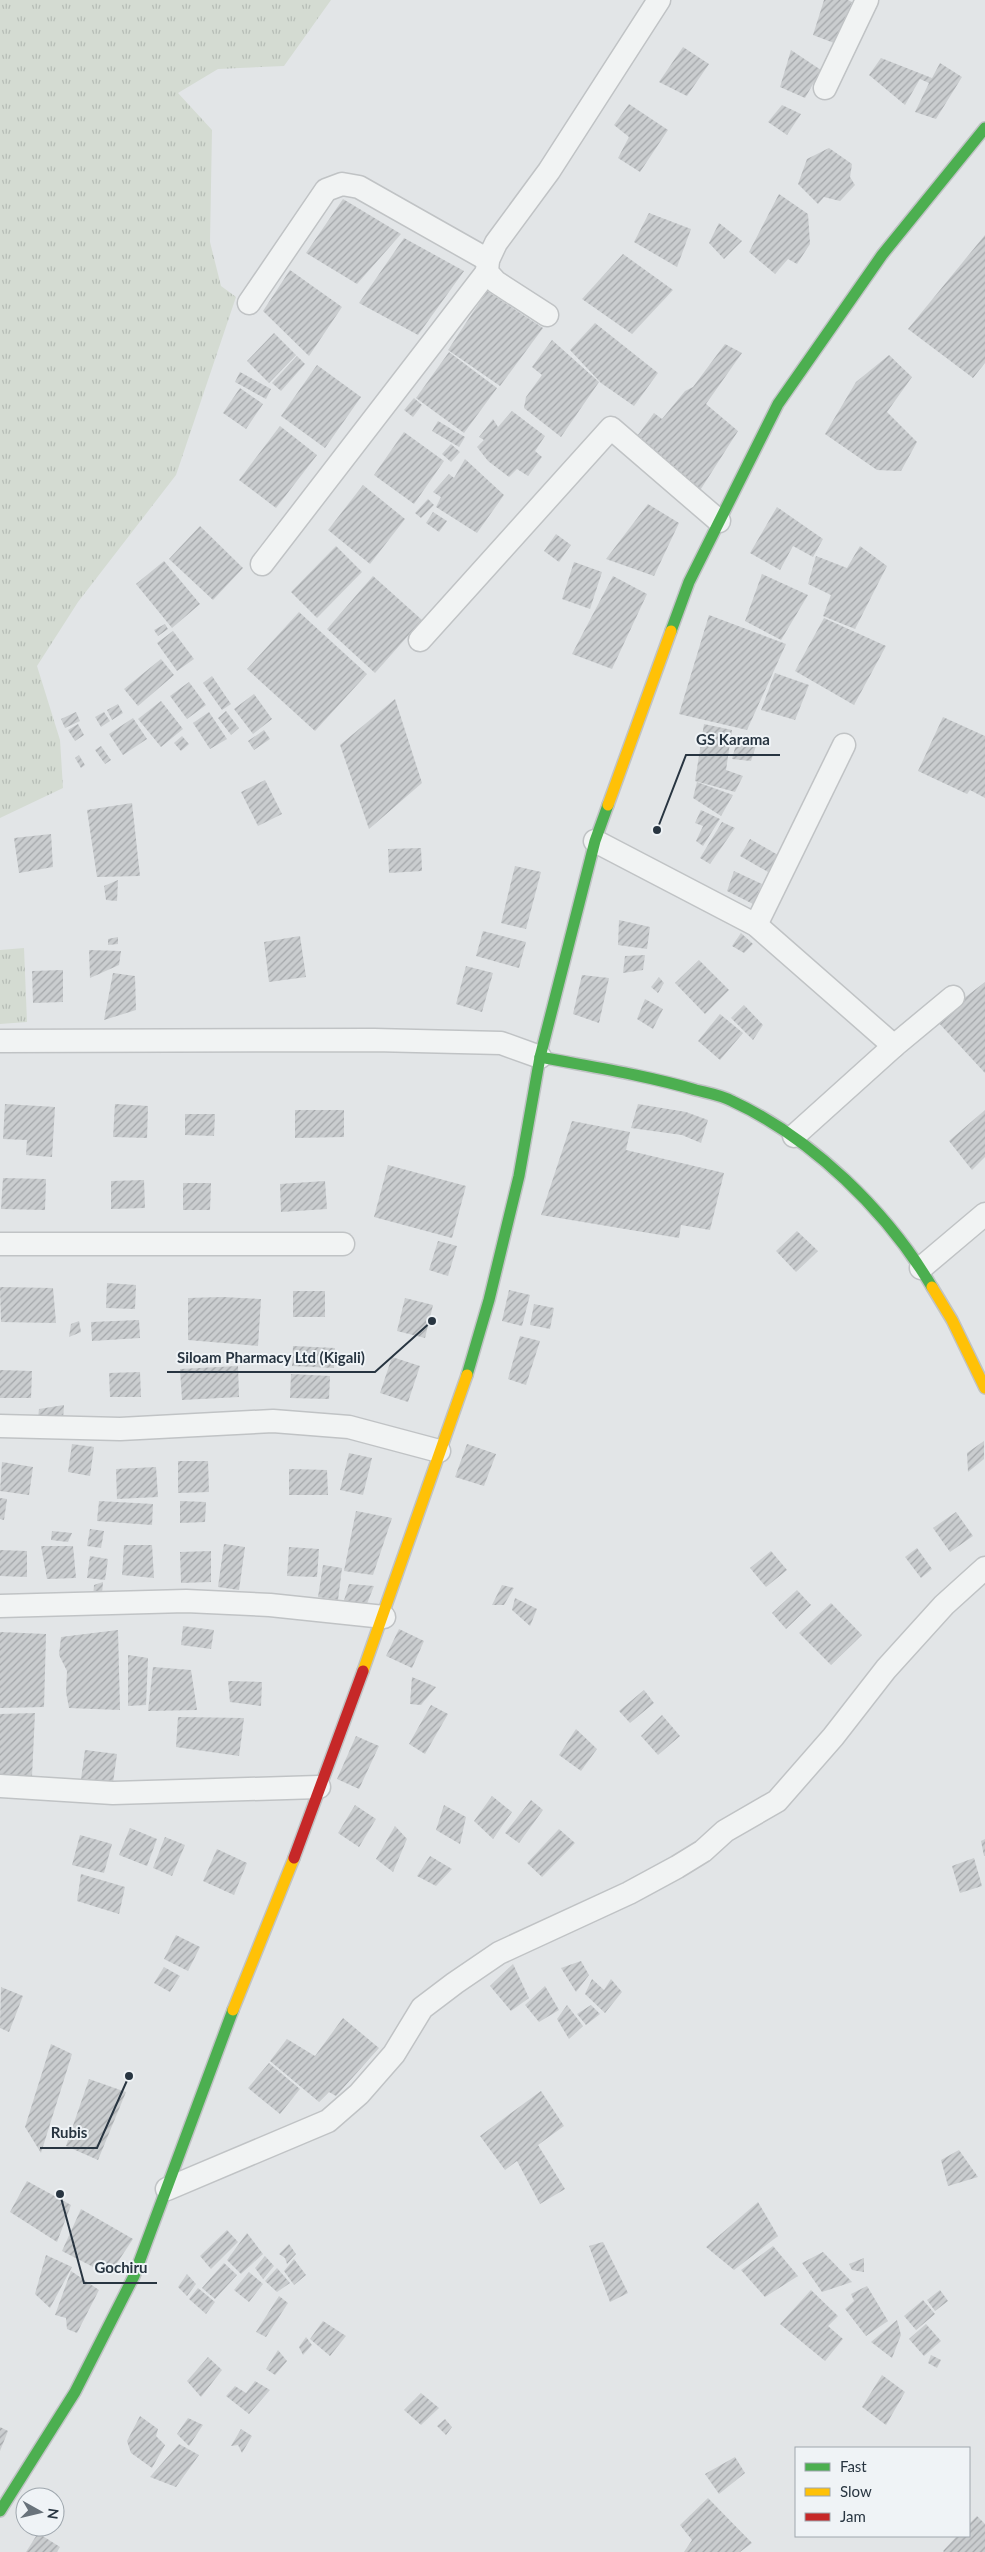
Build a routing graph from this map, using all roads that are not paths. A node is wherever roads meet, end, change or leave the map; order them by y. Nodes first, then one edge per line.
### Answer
1 (659, 0) edge
2 (867, 0) edge
3 (825, 88) dead end
4 (985, 128) edge
5 (488, 266) junction
6 (250, 303) dead end
7 (546, 315) dead end
8 (719, 521) junction
9 (262, 564) dead end
10 (420, 640) dead end
11 (844, 745) dead end
12 (595, 841) junction
13 (756, 925) junction
14 (953, 997) dead end
15 (0, 1042) edge
16 (894, 1046) junction
17 (540, 1057) junction
18 (794, 1136) junction
19 (985, 1214) edge
20 (0, 1244) edge
21 (343, 1244) dead end
22 (921, 1268) junction
23 (985, 1388) edge
24 (0, 1426) edge
25 (439, 1451) junction
26 (985, 1568) edge
27 (0, 1606) edge
28 (384, 1617) junction
29 (0, 1786) edge
30 (319, 1787) junction
31 (167, 2189) junction
32 (3, 2499) edge

1 - 5 street
2 - 3 street
4 - 8 main road
5 - 6 street
5 - 7 street
5 - 9 street
8 - 10 street
8 - 12 main road
11 - 13 street
12 - 13 street
12 - 17 main road
13 - 16 street
14 - 16 street
15 - 17 street
16 - 18 street
17 - 18 main road
17 - 25 main road
18 - 22 main road
19 - 22 street
20 - 21 street
22 - 23 main road
24 - 25 street
25 - 28 main road
26 - 31 street
27 - 28 street
28 - 30 main road
29 - 30 street
30 - 31 main road
31 - 32 main road

